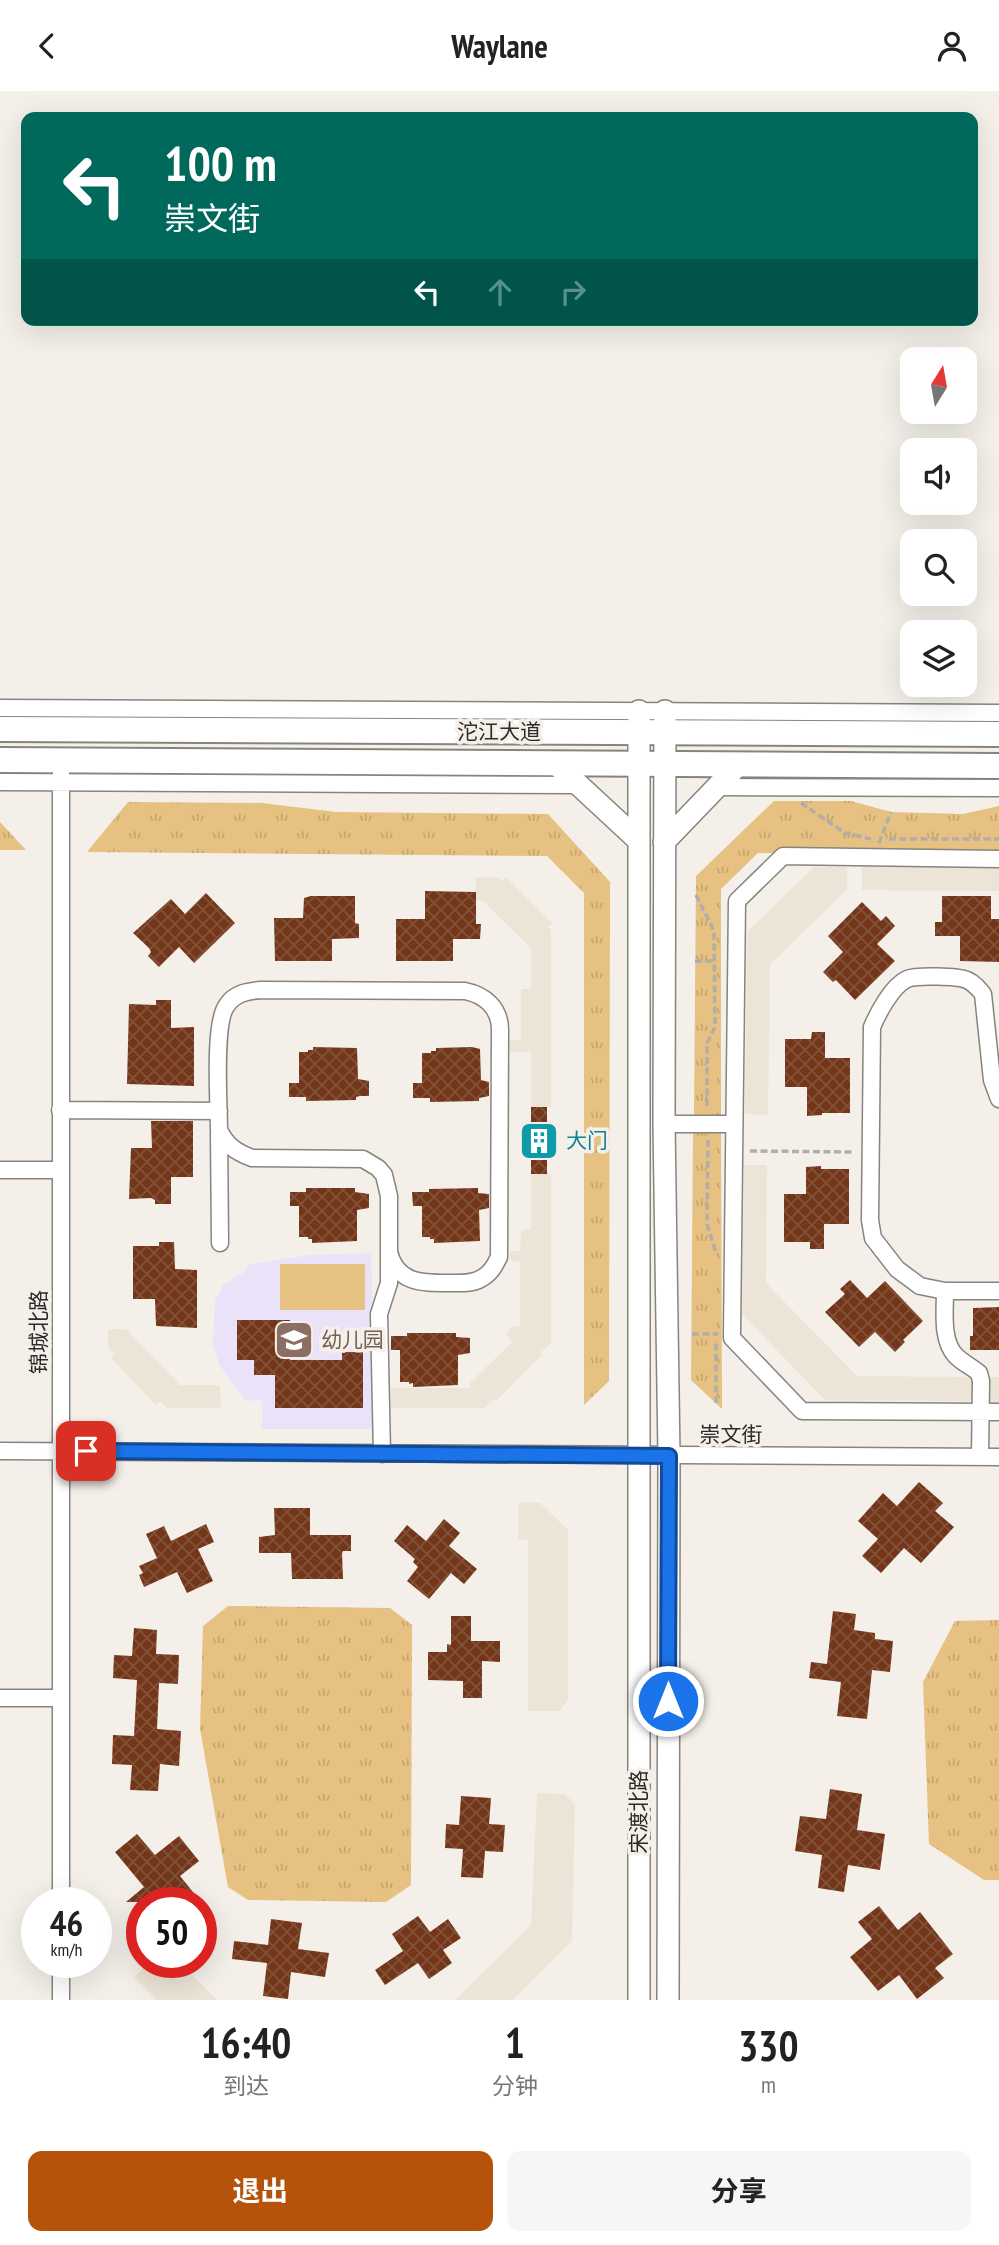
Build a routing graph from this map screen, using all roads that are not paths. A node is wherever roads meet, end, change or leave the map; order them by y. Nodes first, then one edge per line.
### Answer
1 (0, 708) edge
2 (999, 713) edge
3 (639, 722) junction
4 (665, 722) junction
5 (0, 729) edge
6 (999, 734) edge
7 (0, 761) edge
8 (555, 763) junction
9 (639, 764) junction
10 (664, 764) junction
11 (739, 764) junction
12 (999, 766) edge
13 (61, 771) junction
14 (0, 782) edge
15 (579, 785) junction
16 (718, 786) junction
17 (999, 787) edge
18 (638, 840) junction
19 (664, 842) junction
20 (999, 859) edge
21 (999, 1099) edge
22 (60, 1110) junction
23 (219, 1111) junction
24 (664, 1124) junction
25 (734, 1124) junction
26 (219, 1130) junction
27 (252, 1158) junction
28 (0, 1170) edge
29 (60, 1170) junction
30 (219, 1187) junction
31 (220, 1243) dead end
32 (389, 1252) junction
33 (418, 1283) junction
34 (945, 1291) junction
35 (999, 1291) edge
36 (386, 1298) junction
37 (981, 1412) junction
38 (999, 1412) edge
39 (0, 1451) edge
40 (60, 1451) junction
41 (382, 1454) junction
42 (640, 1456) junction
43 (669, 1456) junction
44 (980, 1457) junction
45 (999, 1457) edge
46 (0, 1698) edge
47 (60, 1698) junction
48 (61, 1887) edge
49 (61, 1978) edge
50 (61, 2000) edge
51 (639, 2000) edge
52 (668, 2000) edge

1 - 3 street
2 - 4 street
3 - 4 highway, 沱江大道
3 - 5 highway, 沱江大道
3 - 9 main road, 宋渡北路
4 - 6 highway, 沱江大道
4 - 10 main road, 宋渡北路
7 - 13 highway, 沱江大道
8 - 9 highway, 沱江大道
8 - 13 highway, 沱江大道
8 - 15 main road
9 - 10 highway, 沱江大道
9 - 18 main road, 宋渡北路
10 - 11 highway, 沱江大道
10 - 19 main road, 宋渡北路
11 - 12 highway, 沱江大道
11 - 16 main road
13 - 14 street
13 - 15 street
13 - 22 street, 锦城北路
15 - 18 main road
16 - 17 street
16 - 19 main road
18 - 42 main road, 宋渡北路
19 - 24 main road, 宋渡北路
20 - 25 street
21 - 34 street
22 - 23 street
22 - 29 street, 锦城北路
23 - 26 street
23 - 33 street
24 - 25 street
24 - 43 main road, 宋渡北路
25 - 37 street
26 - 27 street
26 - 30 street
27 - 30 street
27 - 32 street
28 - 29 street
29 - 40 street, 锦城北路
30 - 31 street
32 - 33 street
32 - 36 street
33 - 36 street
34 - 35 street
34 - 37 street
36 - 41 street
37 - 38 street
37 - 44 street
39 - 40 street, 崇文街
40 - 41 street, 崇文街
40 - 47 street, 锦城北路
41 - 42 street, 崇文街
42 - 43 street, 崇文街
42 - 51 main road, 宋渡北路
43 - 44 street, 崇文街
43 - 52 main road, 宋渡北路
44 - 45 street, 崇文街
46 - 47 street
47 - 48 street, 锦城北路
49 - 50 street

